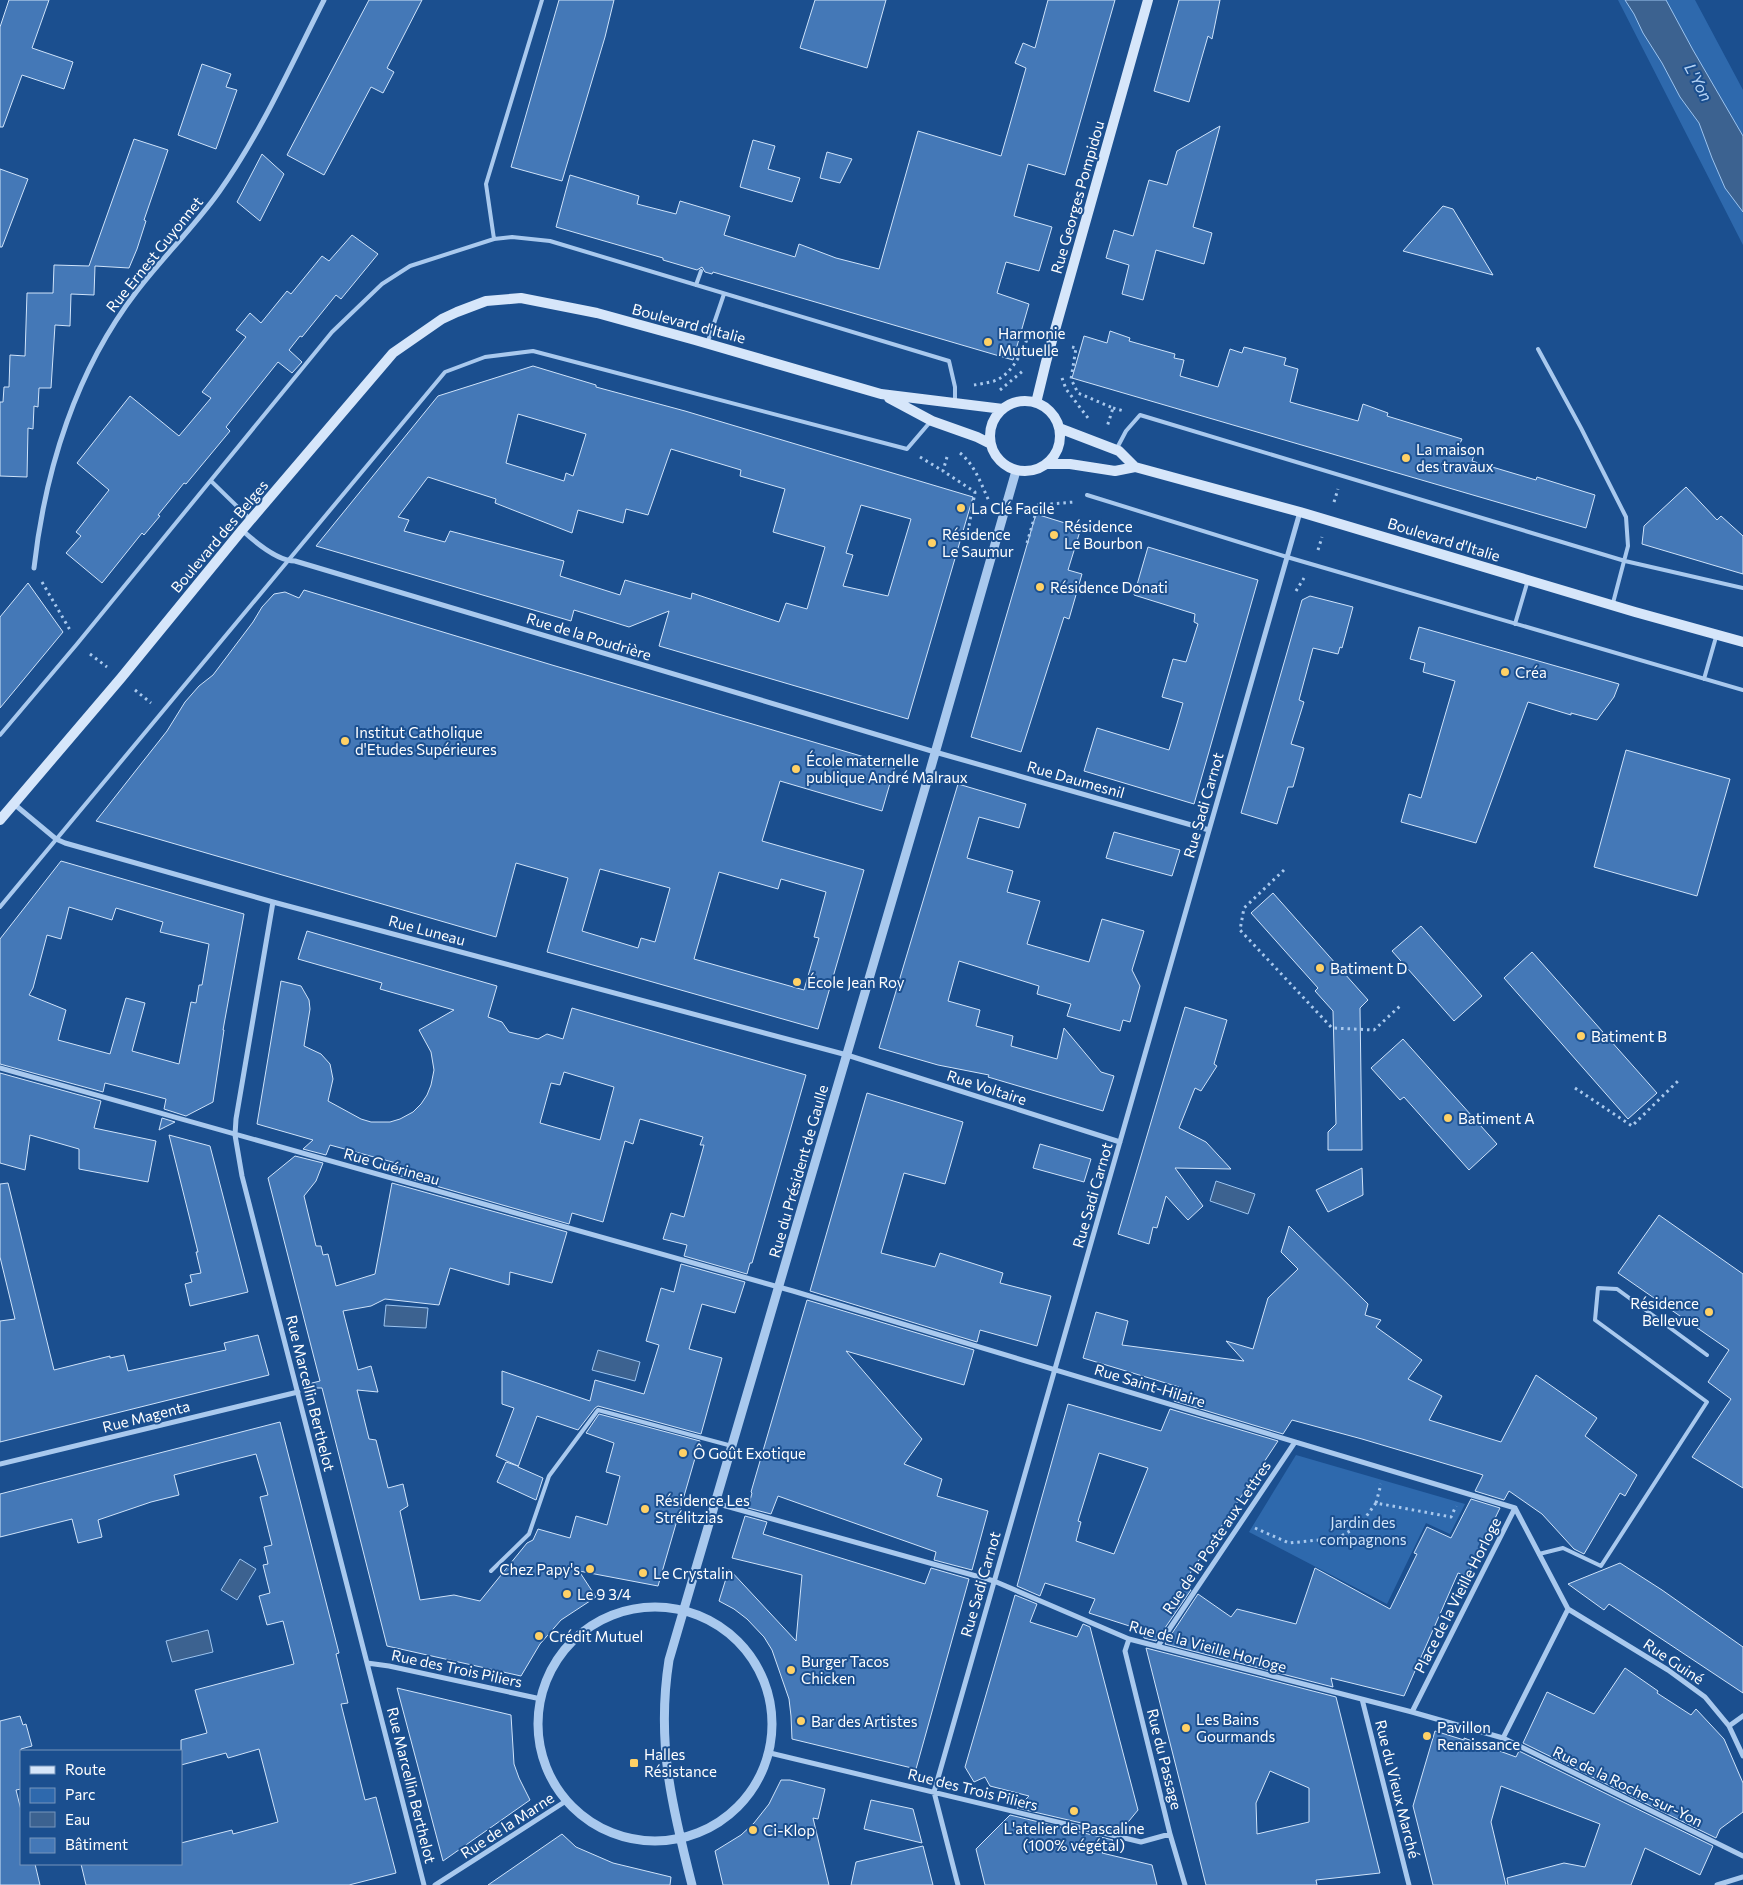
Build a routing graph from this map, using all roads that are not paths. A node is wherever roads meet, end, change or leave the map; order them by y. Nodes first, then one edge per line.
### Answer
1 (324, 0) edge
2 (542, 0) edge
3 (1148, 0) edge
4 (494, 239) junction
5 (701, 271) dead end
6 (696, 286) junction
7 (724, 294) junction
8 (486, 301) joint
9 (707, 343) junction
10 (1538, 349) dead end
11 (881, 394) junction
12 (1036, 403) junction
13 (955, 404) junction
14 (1004, 409) junction
15 (932, 421) junction
16 (1059, 428) junction
17 (991, 444) junction
18 (1116, 450) junction
19 (1046, 464) junction
20 (1135, 467) junction
21 (1016, 470) junction
22 (211, 481) junction
23 (1087, 495) dead end
24 (1300, 512) junction
25 (251, 520) junction
26 (242, 530) junction
27 (1287, 557) junction
28 (288, 561) junction
29 (1625, 561) junction
30 (34, 568) dead end
31 (1528, 580) junction
32 (1743, 588) edge
33 (1612, 605) junction
34 (1515, 624) junction
35 (1717, 634) junction
36 (1743, 641) edge
37 (1704, 679) junction
38 (1743, 690) edge
39 (0, 735) edge
40 (935, 752) junction
41 (14, 804) junction
42 (0, 820) edge
43 (1209, 830) junction
44 (56, 839) junction
45 (273, 902) junction
46 (0, 907) edge
47 (847, 1055) junction
48 (0, 1068) edge
49 (236, 1135) junction
50 (1120, 1142) junction
51 (778, 1287) junction
52 (1707, 1355) dead end
53 (1055, 1370) junction
54 (298, 1392) junction
55 (1295, 1442) junction
56 (732, 1446) junction
57 (0, 1464) edge
58 (715, 1503) junction
59 (1515, 1508) junction
60 (1539, 1554) junction
61 (491, 1571) dead end
62 (994, 1581) junction
63 (1568, 1609) junction
64 (684, 1610) junction
65 (1129, 1639) junction
66 (1158, 1646) junction
67 (367, 1663) junction
68 (541, 1699) junction
69 (1362, 1699) junction
70 (1412, 1712) junction
71 (1743, 1716) edge
72 (1729, 1726) junction
73 (1503, 1738) junction
74 (770, 1753) junction
75 (1743, 1756) edge
76 (934, 1792) junction
77 (566, 1801) junction
78 (1170, 1834) junction
79 (681, 1839) junction
80 (1743, 1856) edge
81 (1743, 1877) edge
82 (424, 1885) edge
83 (435, 1885) edge
84 (692, 1885) edge
85 (958, 1885) edge
86 (1185, 1885) edge
87 (1409, 1885) edge
88 (1717, 1885) edge

1 - 30 street, Rue Ernest Guyonnet
2 - 4 lane
3 - 12 main road, Rue Georges Pompidou
4 - 6 lane
4 - 22 lane
5 - 6 lane
6 - 7 lane
7 - 9 lane
7 - 13 lane
8 - 9 main road, Boulevard d'Italie
8 - 25 main road, Boulevard des Belges
9 - 11 main road, Boulevard d'Italie
10 - 29 lane
11 - 13 main road
11 - 15 main road
12 - 14 main road
12 - 16 main road
13 - 14 main road
14 - 17 main road
15 - 17 main road
15 - 28 lane
16 - 18 main road, Boulevard d'Italie
16 - 19 main road
17 - 21 main road
18 - 20 main road, Boulevard d'Italie
18 - 29 lane
19 - 20 main road, Boulevard d'Italie
19 - 21 main road
20 - 24 main road, Boulevard d'Italie
21 - 40 street, Rue du Président de Gaulle
22 - 25 lane
22 - 39 lane
23 - 27 lane
24 - 27 street, Rue Sadi Carnot
24 - 31 main road, Boulevard d'Italie
25 - 26 main road, Boulevard des Belges
26 - 28 street, Rue de la Poudrière
26 - 41 main road, Boulevard des Belges
27 - 34 lane
27 - 43 street, Rue Sadi Carnot
28 - 40 street, Rue de la Poudrière
28 - 44 lane
29 - 32 lane
29 - 33 lane
31 - 33 main road, Boulevard d'Italie
31 - 34 lane
33 - 35 main road, Boulevard d'Italie
34 - 37 lane
35 - 36 main road, Boulevard d'Italie
35 - 37 lane
37 - 38 lane
40 - 43 street, Rue Daumesnil
40 - 47 street, Rue du Président de Gaulle
41 - 42 main road, Boulevard des Belges
41 - 44 street, Rue Luneau
43 - 50 street, Rue Sadi Carnot
44 - 45 street, Rue Luneau
44 - 46 lane
45 - 47 street, Rue Luneau
45 - 49 street, Rue Marcellin Berthelot
47 - 50 street, Rue Voltaire
47 - 51 street, Rue du Président de Gaulle
48 - 49 street, Rue Guérineau
49 - 51 street, Rue Guérineau
49 - 54 street, Rue Marcellin Berthelot
50 - 53 street, Rue Sadi Carnot
51 - 53 street, Rue Saint-Hilaire
51 - 56 street, Rue du Président de Gaulle
52 - 60 lane
53 - 55 street, Rue Saint-Hilaire
53 - 62 street, Rue Sadi Carnot
54 - 57 street, Rue Magenta
54 - 67 street, Rue Marcellin Berthelot
55 - 59 street, Rue Saint-Hilaire
55 - 66 street, Rue de la Poste aux Lettres
56 - 58 street, Rue du Président de Gaulle
56 - 61 lane
58 - 62 street, Rue de la Vieille Horloge
58 - 64 street, Rue du Président de Gaulle
59 - 60 street, Place de la Vieille Horloge
59 - 70 street, Place de la Vieille Horloge
60 - 63 street, Place de la Vieille Horloge
62 - 65 street, Rue de la Vieille Horloge
62 - 76 street, Rue Sadi Carnot
63 - 72 street, Rue Guiné
63 - 73 street
64 - 68 street
64 - 74 street
64 - 79 street, Rue du Président de Gaulle
65 - 66 street, Rue de la Vieille Horloge
65 - 78 street, Rue du Passage
66 - 69 street, Rue de la Vieille Horloge
67 - 68 street, Rue des Trois Piliers
67 - 82 street, Rue Marcellin Berthelot
68 - 77 street
69 - 70 street, Rue de la Vieille Horloge
69 - 87 street, Rue du Vieux Marché
70 - 73 street
71 - 72 street
72 - 75 street, Rue Guiné
73 - 80 street, Rue de la Roche-sur-Yon
74 - 76 street, Rue des Trois Piliers
74 - 79 street
76 - 78 street, Rue des Trois Piliers
76 - 85 street
77 - 79 street
77 - 83 street, Rue de la Marne
78 - 86 street, Rue du Passage
79 - 84 street, Rue du Président de Gaulle
81 - 88 street

